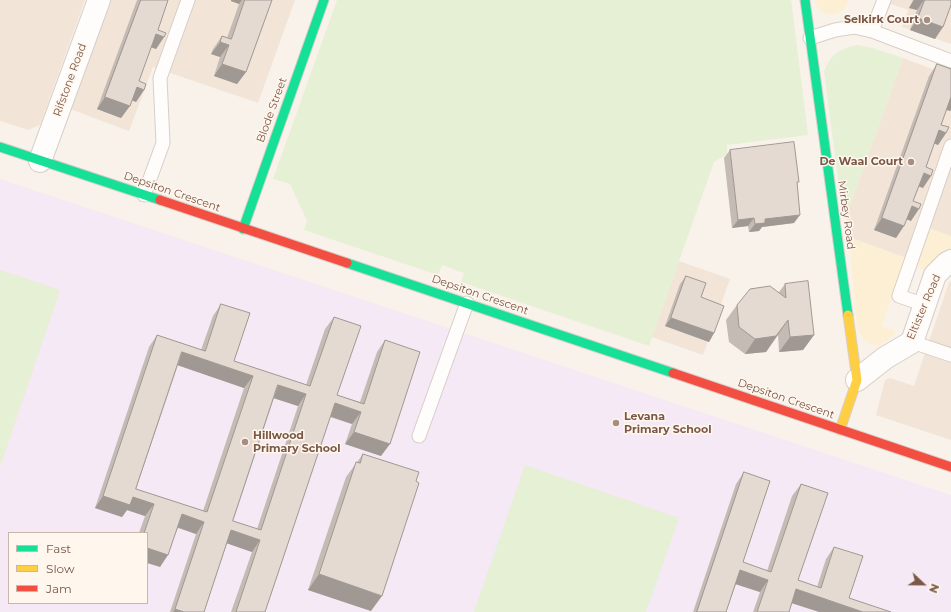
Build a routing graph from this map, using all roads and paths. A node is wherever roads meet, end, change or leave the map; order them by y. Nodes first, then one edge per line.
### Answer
1 (99, 0) edge
2 (188, 0) edge
3 (324, 0) edge
4 (805, 0) edge
5 (884, 0) edge
6 (872, 32) junction
7 (810, 38) junction
8 (951, 61) edge
9 (951, 146) edge
10 (0, 147) edge
11 (40, 161) junction
12 (144, 195) junction
13 (243, 228) junction
14 (951, 261) edge
15 (467, 303) junction
16 (925, 305) junction
17 (912, 342) junction
18 (951, 354) edge
19 (857, 380) junction
20 (840, 430) junction
21 (419, 436) dead end
22 (951, 467) edge

1 - 11 street, Rifstone Road
2 - 12 lane
3 - 13 street, Blode Street
4 - 7 street, Mirbey Road
5 - 6 lane
6 - 7 lane
6 - 8 lane
7 - 19 street, Mirbey Road
9 - 16 lane
10 - 11 street, Depsiton Crescent
11 - 12 street, Depsiton Crescent
12 - 13 street, Depsiton Crescent
13 - 15 street, Depsiton Crescent
14 - 16 street, Eltister Road
15 - 20 street, Depsiton Crescent
15 - 21 lane
16 - 17 street, Eltister Road
17 - 18 lane
17 - 19 street, Eltister Road
19 - 20 street, Mirbey Road
20 - 22 street, Depsiton Crescent

